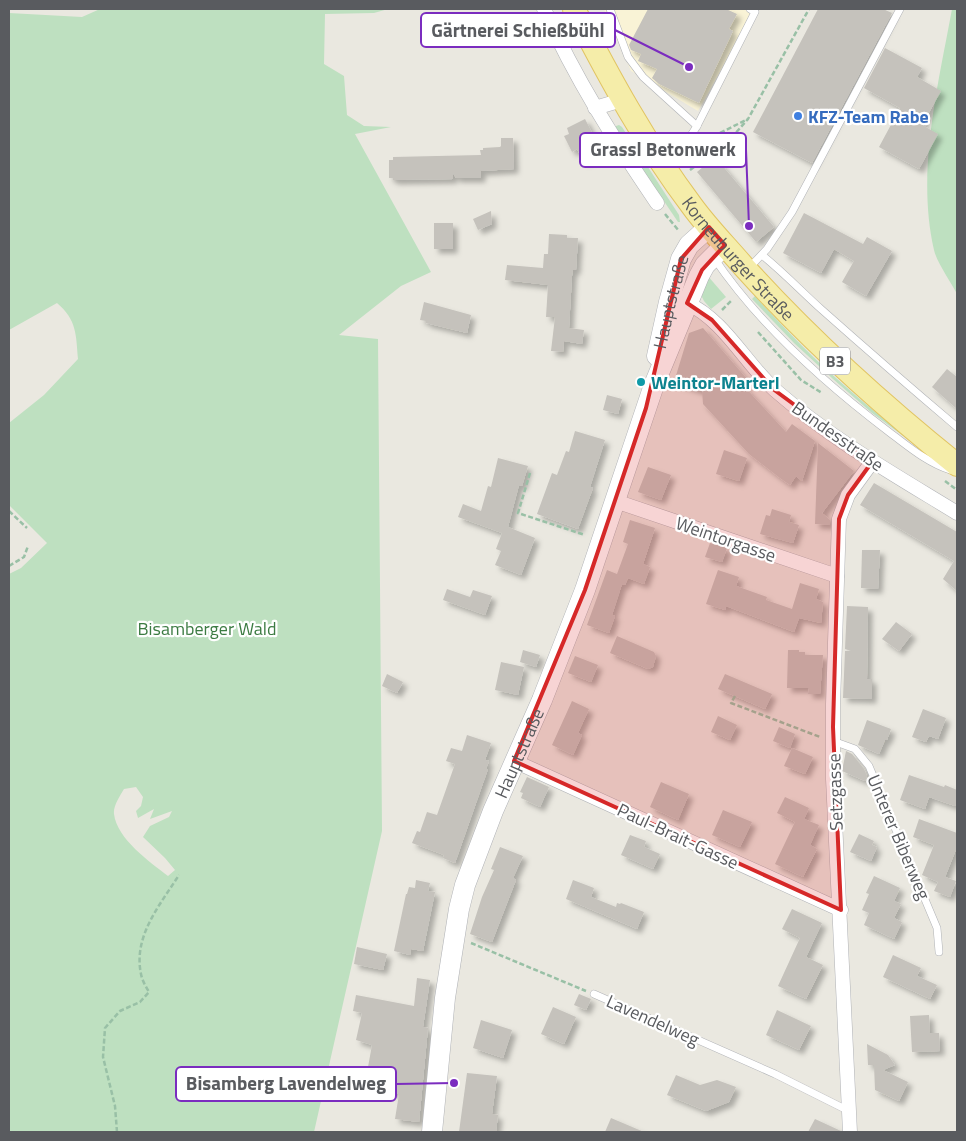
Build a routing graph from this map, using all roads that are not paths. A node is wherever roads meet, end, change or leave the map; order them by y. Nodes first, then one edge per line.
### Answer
1 (544, 9) edge
2 (574, 9) edge
3 (610, 9) edge
4 (750, 9) edge
5 (900, 9) edge
6 (622, 100) junction
7 (595, 108) junction
8 (697, 126) junction
9 (671, 160) junction
10 (657, 203) road end
11 (713, 244) junction
12 (754, 262) junction
13 (688, 303) junction
14 (654, 385) junction
15 (957, 427) edge
16 (872, 462) junction
17 (957, 465) edge
18 (957, 472) edge
19 (615, 501) junction
20 (957, 514) edge
21 (837, 576) junction
22 (833, 742) junction
23 (514, 761) junction
24 (841, 910) junction
25 (939, 952) dead end
26 (594, 994) road end
27 (849, 1111) junction
28 (432, 1132) edge
29 (850, 1132) edge

1 - 7 street
2 - 6 main road, Korneuburger Straße / B3
3 - 8 lane
4 - 8 lane
5 - 12 lane
6 - 7 street
6 - 9 main road, Korneuburger Straße / B3
7 - 10 street
8 - 9 lane
9 - 11 main road, Korneuburger Straße / B3
11 - 12 main road, Korneuburger Straße / B3
11 - 13 main road, Hauptstraße
11 - 14 main road, Hauptstraße
11 - 18 lane
12 - 15 lane
12 - 17 main road, Korneuburger Straße / B3
13 - 14 main road, Hauptstraße
13 - 16 street, Bundesstraße
14 - 19 main road, Hauptstraße
16 - 20 street, Bundesstraße
16 - 21 street, Setzgasse
19 - 21 street, Weintorgasse
19 - 23 main road, Hauptstraße
21 - 22 street, Setzgasse
22 - 24 street, Setzgasse
22 - 25 lane, Unterer Biberweg
23 - 24 street, Paul-Brait-Gasse
23 - 28 main road, Hauptstraße
24 - 27 street, Setzgasse
26 - 27 lane, Lavendelweg
27 - 29 street, Setzgasse

